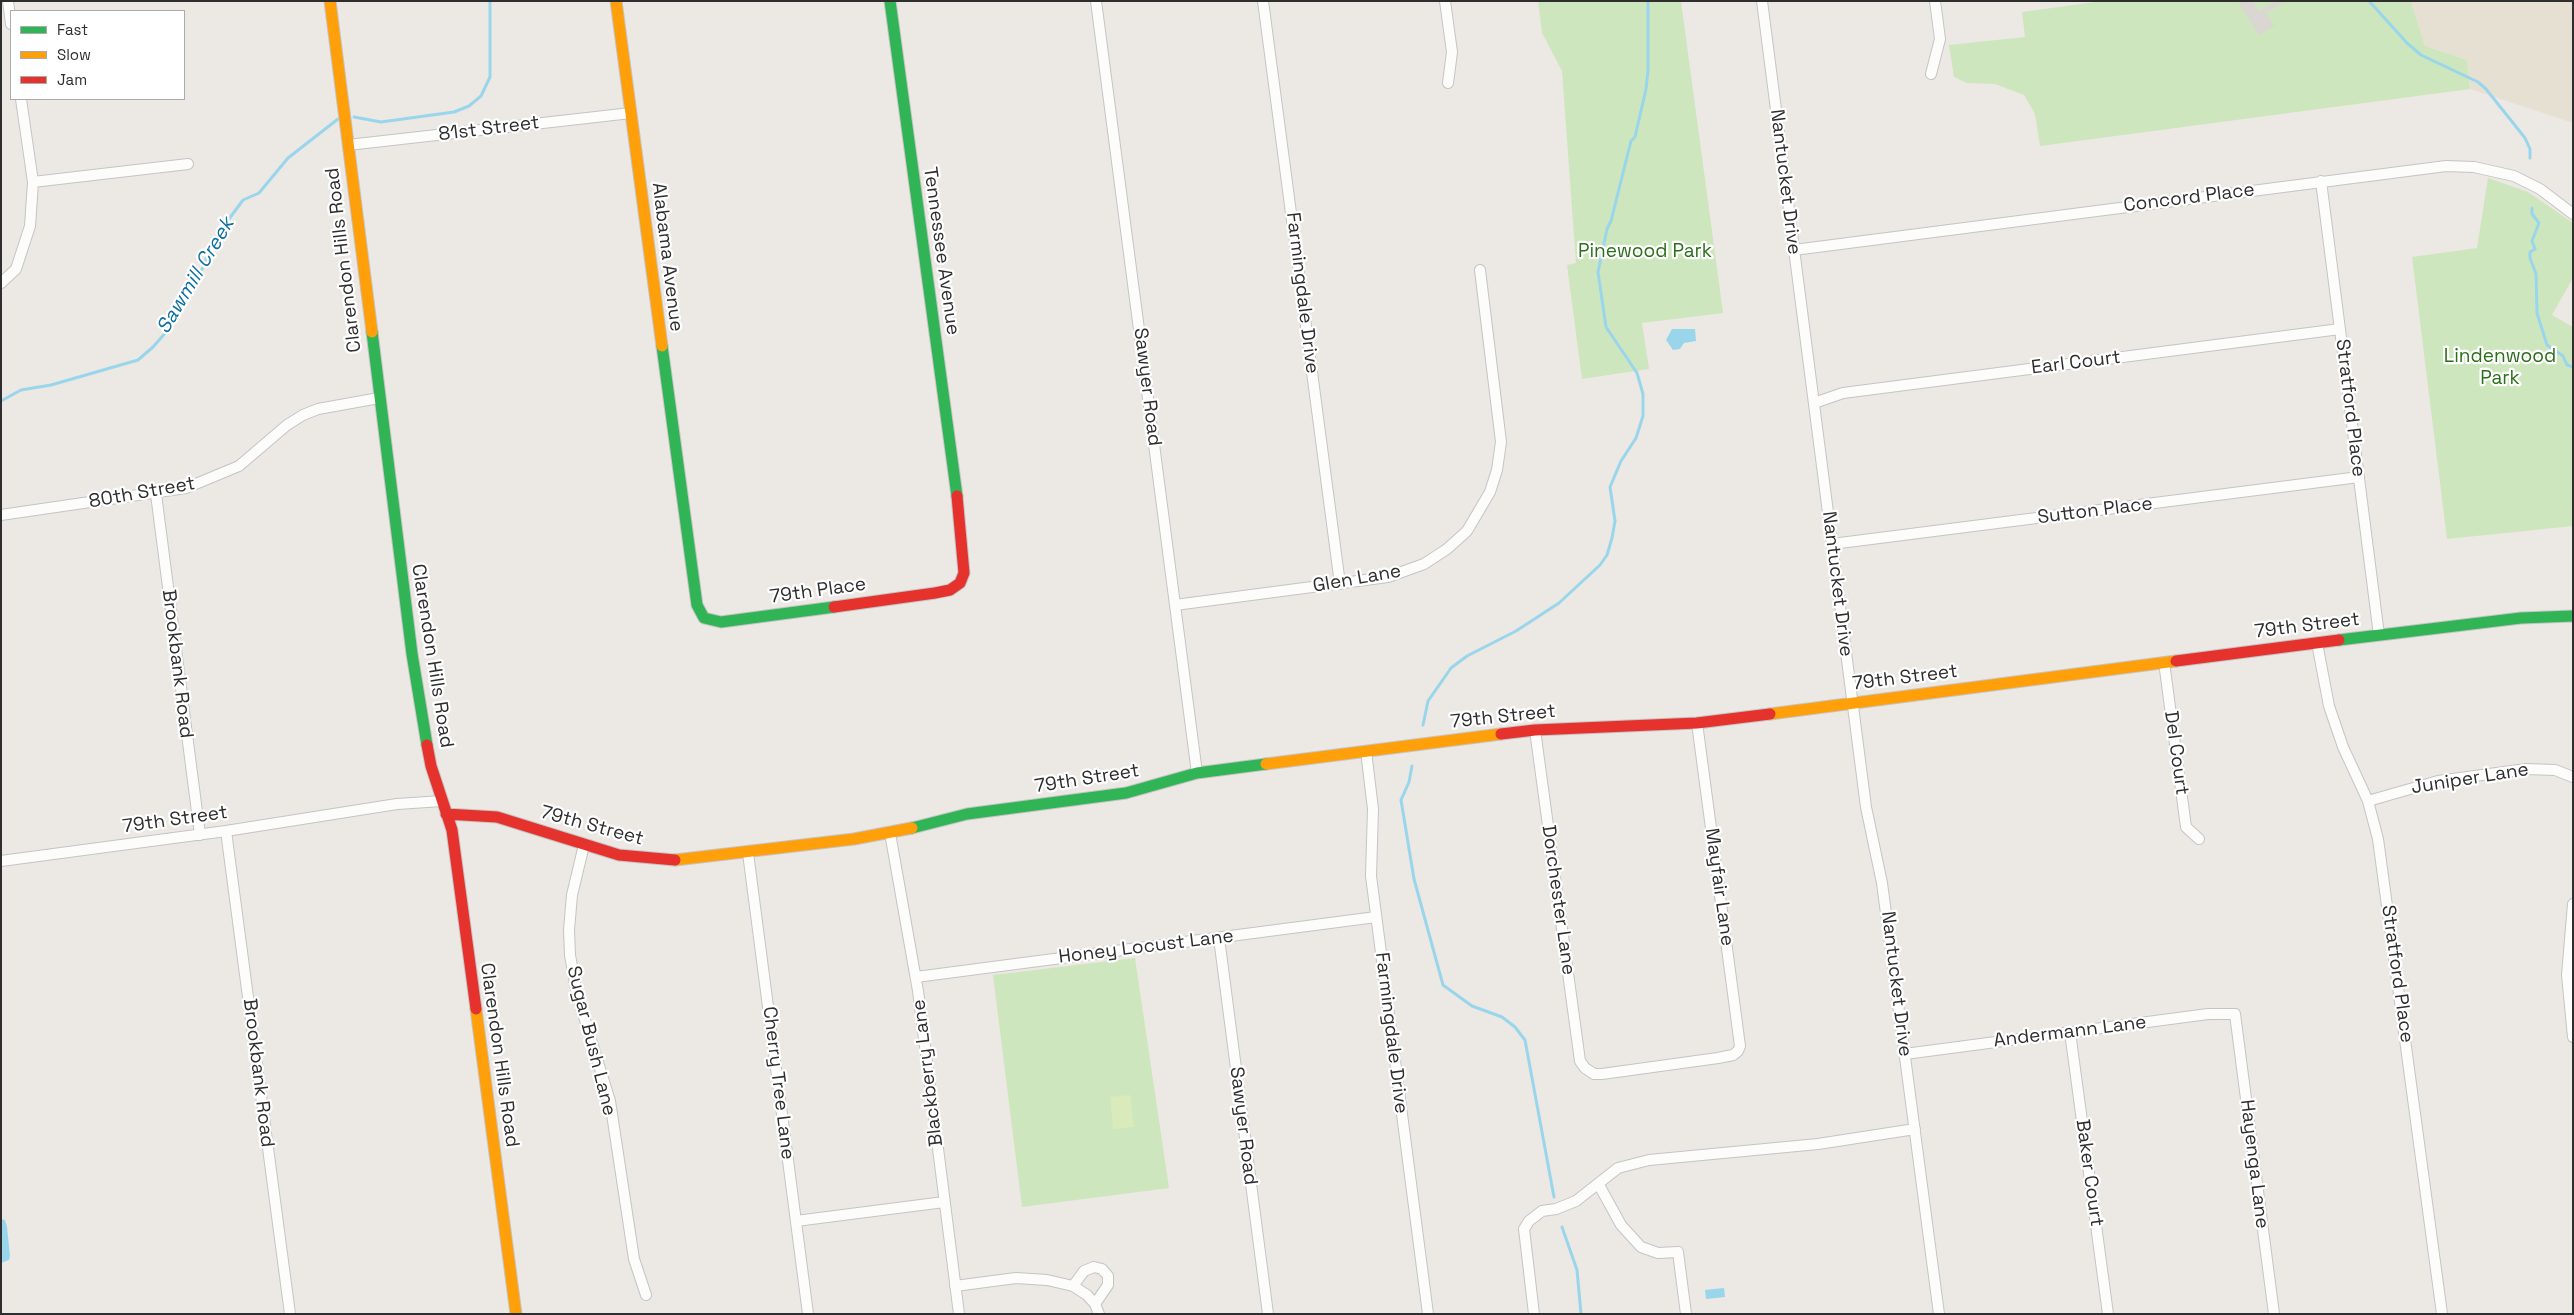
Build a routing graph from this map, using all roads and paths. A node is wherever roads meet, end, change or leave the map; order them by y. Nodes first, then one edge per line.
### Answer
1 (8, 1) edge
2 (330, 1) edge
3 (616, 1) edge
4 (890, 1) edge
5 (1096, 1) edge
6 (1263, 1) edge
7 (1445, 1) edge
8 (1762, 1) edge
9 (1935, 1) edge
10 (10, 16) edge
11 (1931, 74) dead end
12 (1448, 83) dead end
13 (21, 100) edge
14 (631, 113) junction
15 (348, 146) junction
16 (188, 164) dead end
17 (2321, 181) junction
18 (33, 182) junction
19 (2573, 214) edge
20 (1794, 250) junction
21 (1480, 270) dead end
22 (1, 283) edge
23 (2340, 329) junction
24 (379, 398) junction
25 (1814, 403) junction
26 (2359, 477) junction
27 (156, 494) junction
28 (958, 506) joint
29 (1, 515) edge
30 (684, 517) joint
31 (1832, 544) junction
32 (1340, 584) junction
33 (1175, 605) junction
34 (2573, 616) edge
35 (2379, 635) junction
36 (2316, 643) junction
37 (2164, 662) junction
38 (1852, 703) junction
39 (1697, 723) junction
40 (1535, 730) junction
41 (1366, 751) junction
42 (1197, 773) junction
43 (2573, 777) edge
44 (442, 800) junction
45 (2368, 801) junction
46 (446, 814) junction
47 (226, 831) junction
48 (890, 833) junction
49 (200, 835) junction
50 (2199, 839) dead end
51 (584, 845) junction
52 (748, 853) junction
53 (1, 861) edge
54 (2573, 904) edge
55 (1376, 917) junction
56 (1219, 938) junction
57 (916, 978) junction
58 (2235, 1014) joint
59 (2070, 1032) junction
60 (2573, 1037) edge
61 (1905, 1054) junction
62 (1584, 1068) joint
63 (1914, 1128) junction
64 (1599, 1184) junction
65 (944, 1202) junction
66 (796, 1221) junction
67 (955, 1286) junction
68 (1072, 1286) junction
69 (646, 1295) dead end
70 (1095, 1304) junction
71 (290, 1314) edge
72 (516, 1314) edge
73 (808, 1314) edge
74 (959, 1314) edge
75 (1099, 1314) edge
76 (1268, 1314) edge
77 (1428, 1314) edge
78 (1534, 1314) edge
79 (1686, 1314) edge
80 (1939, 1314) edge
81 (2108, 1314) edge
82 (2274, 1314) edge
83 (2442, 1314) edge

1 - 10 street
2 - 15 street, Clarendon Hills Road
3 - 14 street, Alabama Avenue
4 - 28 street, Tennessee Avenue
5 - 33 street, Sawyer Road
6 - 32 street, Farmingdale Drive
7 - 12 street
8 - 20 street, Nantucket Drive
9 - 11 street
13 - 18 street
14 - 15 street, 81st Street
14 - 30 street, Alabama Avenue
15 - 24 street, Clarendon Hills Road
16 - 18 street
17 - 19 street, Concord Place
17 - 20 street, Concord Place
17 - 23 street, Stratford Place
18 - 22 street
20 - 25 street, Nantucket Drive
21 - 32 street, Glen Lane
23 - 25 street, Earl Court
23 - 26 street, Stratford Place
24 - 27 street, 80th Street
24 - 44 street, Clarendon Hills Road
25 - 31 street, Nantucket Drive
26 - 31 street, Sutton Place
26 - 35 street, Stratford Place
27 - 29 street, 80th Street
27 - 49 street, Brookbank Road
28 - 30 street, 79th Place
31 - 38 street, Nantucket Drive
32 - 33 street, Glen Lane
33 - 42 street, Sawyer Road
34 - 35 street, 79th Street
35 - 36 street, 79th Street
36 - 37 street, 79th Street
36 - 45 street, Stratford Place
37 - 38 street, 79th Street
37 - 50 street, Del Court
38 - 39 street, 79th Street
38 - 61 street, Nantucket Drive
39 - 40 street, 79th Street
39 - 62 street, Mayfair Lane
40 - 41 street, 79th Street
40 - 62 street, Dorchester Lane
41 - 42 street, 79th Street
41 - 55 street, Farmingdale Drive
42 - 48 street, 79th Street
43 - 45 street, Juniper Lane
44 - 46 street, Clarendon Hills Road
44 - 47 street, 79th Street
45 - 83 street, Stratford Place
46 - 51 street, 79th Street
46 - 72 street, Clarendon Hills Road
47 - 49 street, 79th Street
47 - 71 street, Brookbank Road
48 - 52 street, 79th Street
48 - 57 street, Blackberry Lane
49 - 53 street, 79th Street
51 - 52 street, 79th Street
51 - 69 street, Sugar Bush Lane
52 - 66 street, Cherry Tree Lane
54 - 60 street
55 - 56 street, Honey Locust Lane
55 - 77 street, Farmingdale Drive
56 - 57 street, Honey Locust Lane
56 - 76 street, Sawyer Road
57 - 65 street, Blackberry Lane
58 - 59 street, Andermann Lane
58 - 82 street, Hayenga Lane
59 - 61 street, Andermann Lane
59 - 81 street, Baker Court
61 - 63 street, Nantucket Drive
63 - 64 street
63 - 80 street, Nantucket Drive
64 - 78 street
64 - 79 street
65 - 66 street
65 - 67 street, Blackberry Lane
66 - 73 street, Cherry Tree Lane
67 - 68 street
67 - 74 street, Blackberry Lane
68 - 70 street
68 - 70 street
70 - 75 street

